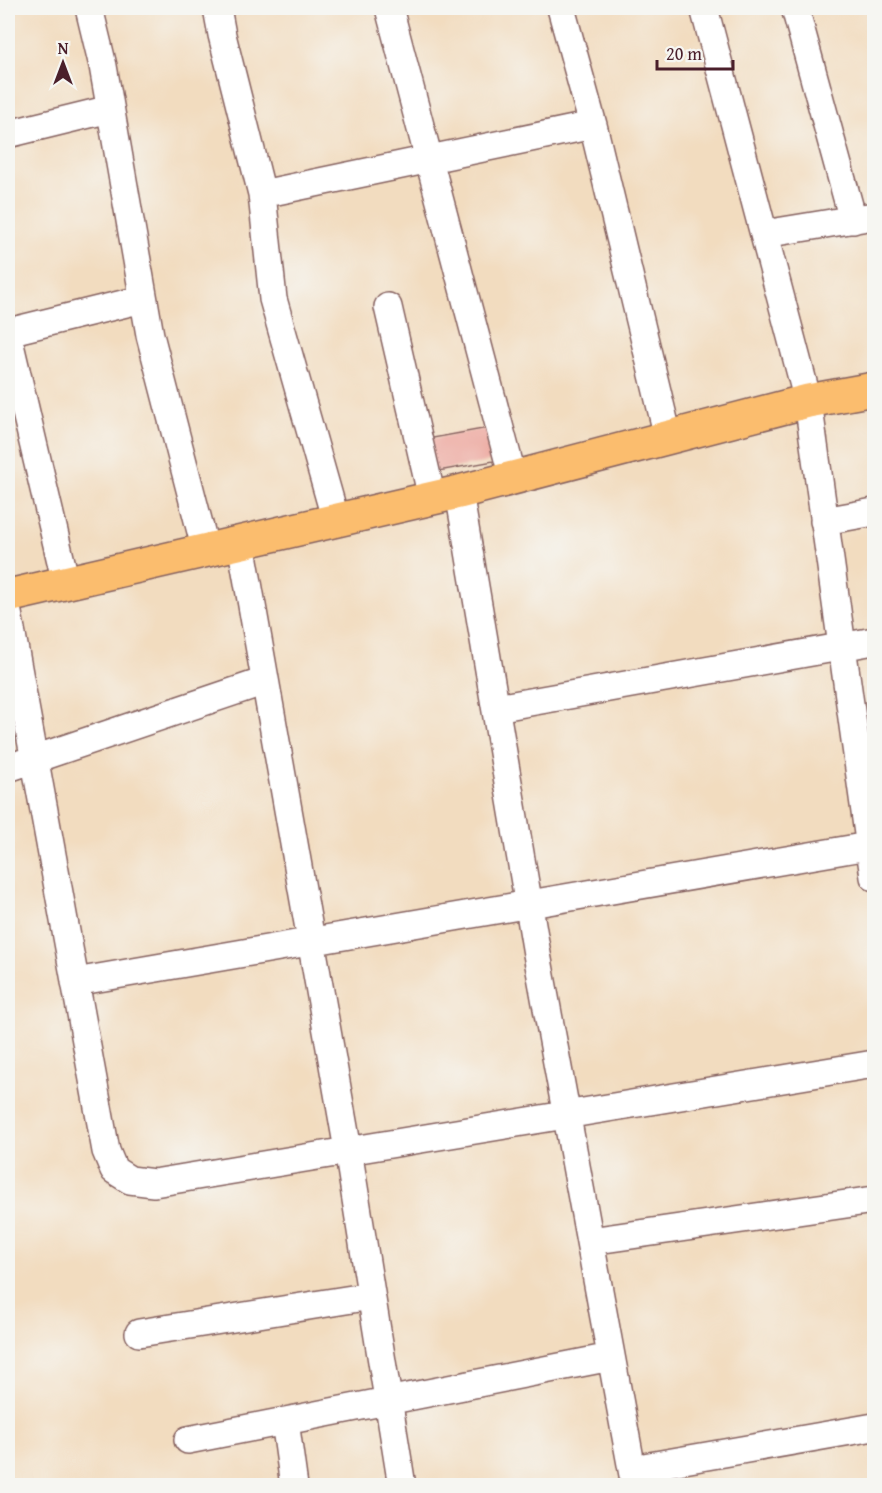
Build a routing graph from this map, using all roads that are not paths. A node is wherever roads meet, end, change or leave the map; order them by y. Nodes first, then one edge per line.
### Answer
1 (88, 8) edge
2 (217, 8) edge
3 (389, 8) edge
4 (561, 8) edge
5 (704, 8) edge
6 (795, 8) edge
7 (110, 109) junction
8 (593, 125) junction
9 (8, 134) edge
10 (429, 159) junction
11 (262, 194) junction
12 (864, 218) edge
13 (764, 234) junction
14 (143, 299) junction
15 (388, 307) dead end
16 (8, 332) edge
17 (8, 336) edge
18 (874, 389) edge
19 (808, 401) junction
20 (668, 437) junction
21 (513, 478) junction
22 (446, 495) junction
23 (874, 512) edge
24 (336, 521) junction
25 (824, 521) junction
26 (241, 543) junction
27 (206, 550) junction
28 (66, 582) junction
29 (8, 596) edge
30 (8, 613) edge
31 (874, 640) edge
32 (841, 646) junction
33 (265, 681) junction
34 (495, 708) junction
35 (34, 758) junction
36 (8, 768) edge
37 (872, 846) edge
38 (874, 877) edge
39 (529, 906) junction
40 (311, 942) junction
41 (75, 982) junction
42 (874, 1064) edge
43 (566, 1115) junction
44 (348, 1150) junction
45 (874, 1200) edge
46 (590, 1241) junction
47 (371, 1296) junction
48 (139, 1333) dead end
49 (611, 1357) junction
50 (388, 1401) junction
51 (285, 1421) junction
52 (874, 1427) edge
53 (188, 1440) dead end
54 (633, 1477) edge
55 (294, 1485) edge
56 (402, 1485) edge

1 - 7 street
2 - 11 street
3 - 10 street
4 - 8 street
5 - 13 street
6 - 12 street
7 - 9 street
7 - 14 street
8 - 10 street
8 - 20 street
10 - 11 street
10 - 21 street
11 - 24 street
12 - 13 street
13 - 19 street
14 - 16 street
14 - 27 street
15 - 22 street
17 - 28 street
18 - 19 main road
19 - 20 main road
19 - 25 street
20 - 21 main road
21 - 22 main road
22 - 24 main road
22 - 34 street
23 - 25 street
24 - 26 main road
25 - 32 street
26 - 27 main road
26 - 33 street
27 - 28 main road
28 - 29 main road
30 - 35 street
31 - 32 street
32 - 34 street
32 - 37 street
33 - 35 street
33 - 40 street
34 - 39 street
35 - 36 street
35 - 41 street
37 - 38 street
37 - 39 street
39 - 40 street
39 - 43 street
40 - 41 street
40 - 44 street
41 - 44 street
42 - 43 street
43 - 44 street
43 - 46 street
44 - 47 street
45 - 46 street
46 - 49 street
47 - 48 street
47 - 50 street
49 - 50 street
49 - 54 street
50 - 51 street
50 - 56 street
51 - 53 street
51 - 55 street
52 - 54 street

